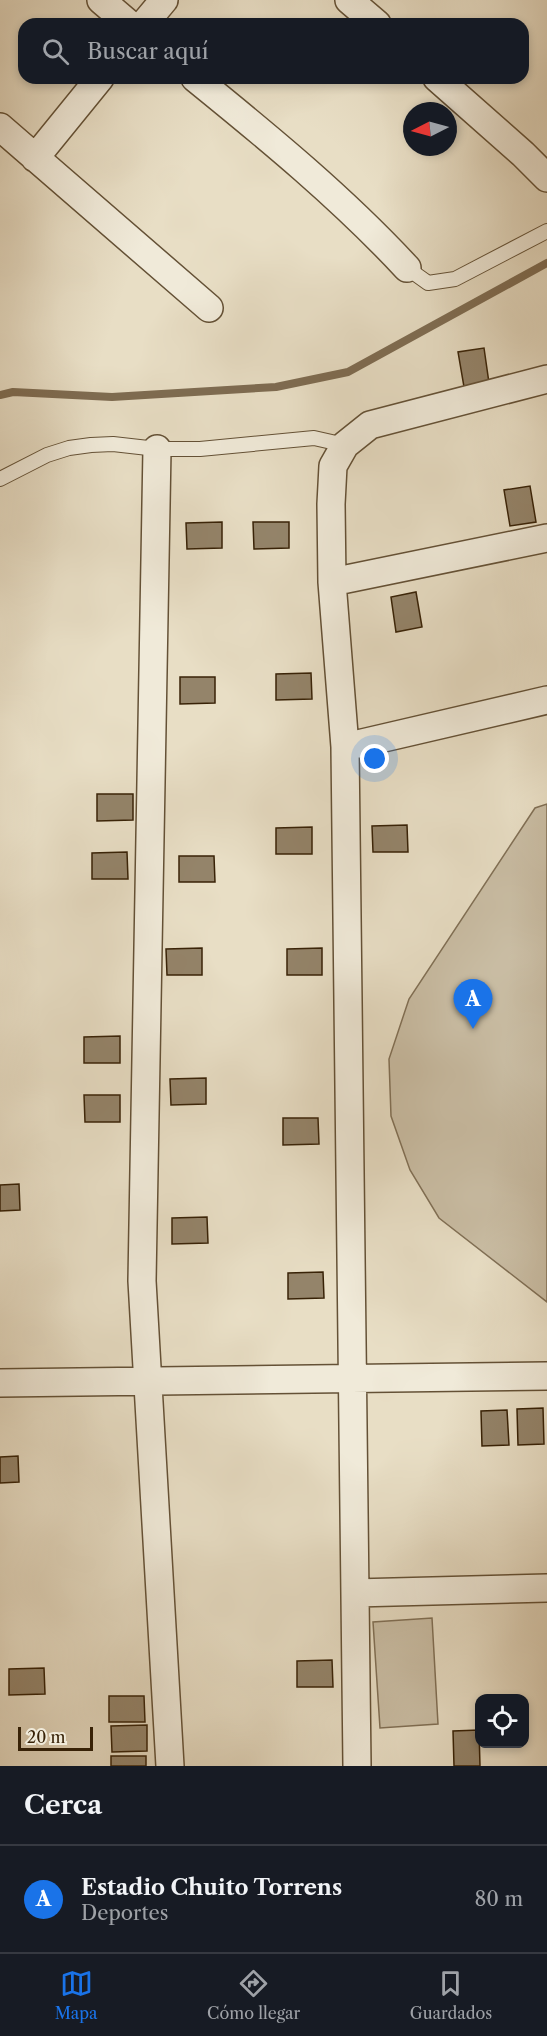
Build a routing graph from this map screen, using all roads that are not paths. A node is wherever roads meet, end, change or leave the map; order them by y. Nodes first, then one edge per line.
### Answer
1 (101, 0) edge
2 (164, 0) edge
3 (350, 0) edge
4 (122, 18) edge
5 (149, 18) edge
6 (370, 18) edge
7 (95, 84) edge
8 (202, 84) edge
9 (444, 84) edge
10 (0, 127) edge
11 (35, 158) junction
12 (547, 178) edge
13 (547, 231) edge
14 (407, 268) joint
15 (209, 308) dead end
16 (547, 379) edge
17 (345, 445) junction
18 (157, 449) junction
19 (0, 479) edge
20 (547, 538) edge
21 (332, 582) junction
22 (547, 699) edge
23 (345, 747) junction
24 (547, 1377) edge
25 (353, 1378) junction
26 (148, 1381) junction
27 (0, 1383) edge
28 (547, 1588) edge
29 (355, 1593) junction
30 (170, 1766) edge
31 (357, 1766) edge

1 - 4 street
2 - 5 street
3 - 6 street
7 - 11 street
8 - 14 street
9 - 12 street
10 - 11 street
11 - 15 street
13 - 14 lane
16 - 17 street
17 - 18 lane
17 - 21 street
18 - 19 lane
18 - 26 street
20 - 21 street
21 - 23 street
22 - 23 street
23 - 25 street
24 - 25 street
25 - 26 street
25 - 29 street
26 - 27 street
26 - 30 street
28 - 29 street
29 - 31 street

